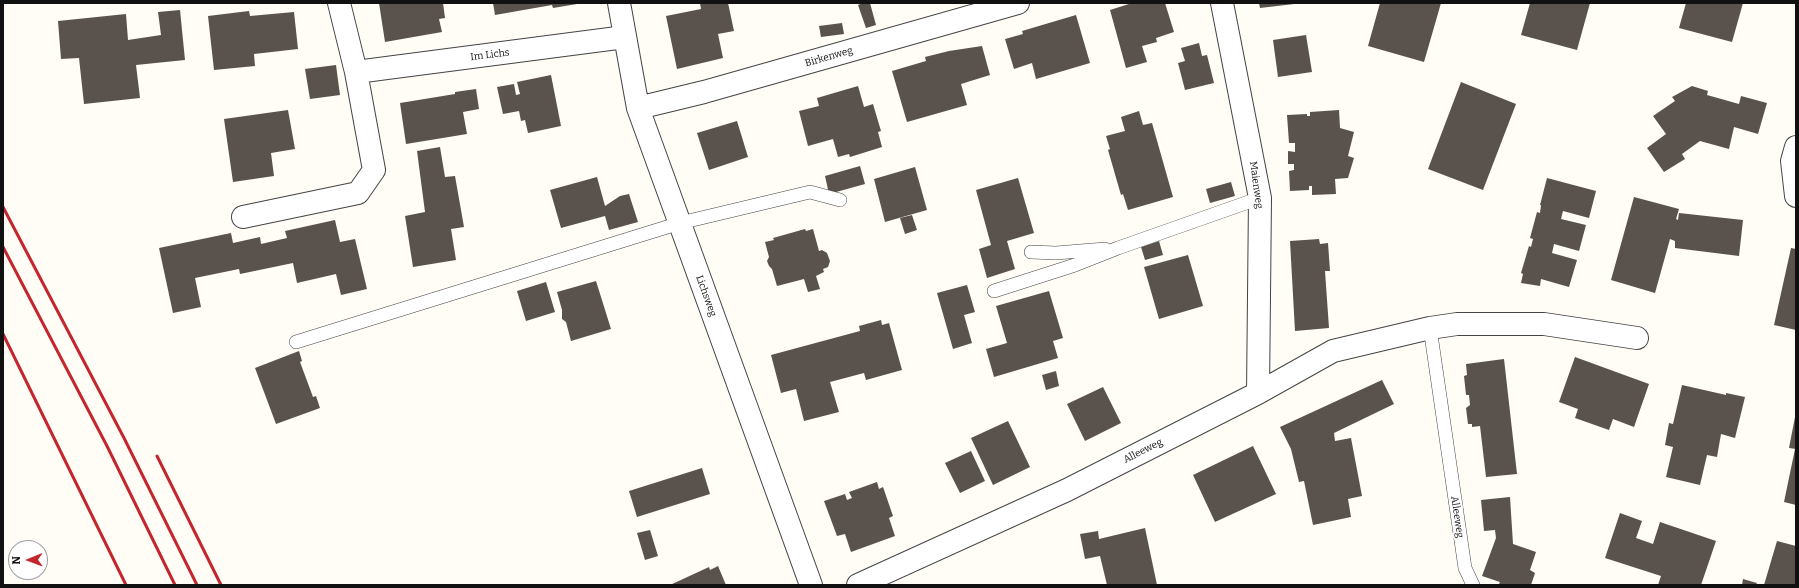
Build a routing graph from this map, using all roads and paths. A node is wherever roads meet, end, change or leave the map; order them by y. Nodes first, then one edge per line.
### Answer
1 (339, 3) edge
2 (619, 3) edge
3 (1018, 3) edge
4 (1222, 3) edge
5 (625, 37) junction
6 (356, 72) junction
7 (638, 108) junction
8 (1796, 147) edge
9 (1796, 196) edge
10 (1260, 198) junction
11 (840, 200) dead end
12 (243, 216) dead end
13 (680, 223) junction
14 (1118, 248) junction
15 (1031, 252) dead end
16 (994, 291) dead end
17 (1430, 328) junction
18 (1636, 338) dead end
19 (296, 342) dead end
20 (1258, 393) junction
21 (810, 585) edge
22 (858, 585) edge
23 (1473, 585) edge

1 - 6 street
2 - 5 street, Lichsweg
3 - 7 street, Birkenweg
4 - 10 street, Maienweg
5 - 6 street, Im Lichs
5 - 7 street, Lichsweg
6 - 12 street
7 - 13 street, Lichsweg
8 - 9 street
10 - 14 lane
10 - 20 street, Maienweg
11 - 13 lane
13 - 19 lane
13 - 21 street, Lichsweg
14 - 15 lane
14 - 16 lane
17 - 18 street, Alleeweg
17 - 20 street, Alleeweg
17 - 23 lane, Alleeweg
20 - 22 street, Alleeweg

